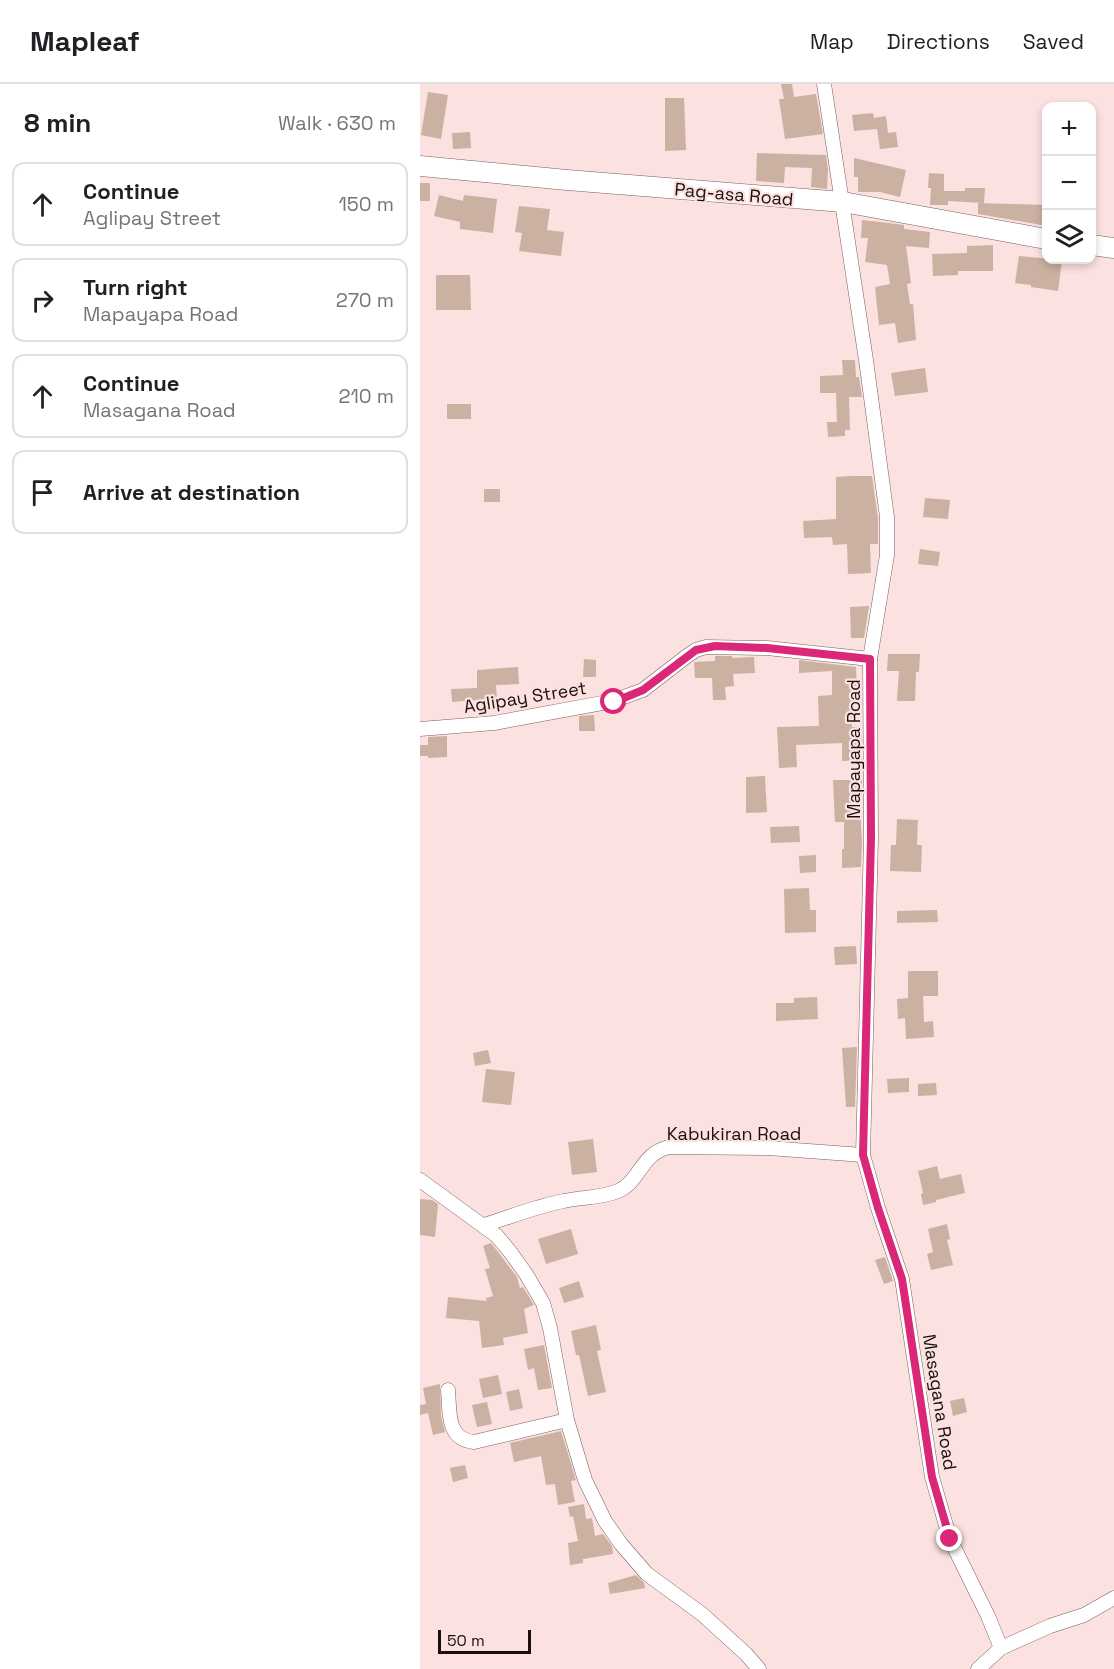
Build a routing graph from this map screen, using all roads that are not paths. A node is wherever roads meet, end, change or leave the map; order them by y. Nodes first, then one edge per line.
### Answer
1 (824, 84) edge
2 (420, 166) edge
3 (843, 202) junction
4 (1042, 238) edge
5 (1096, 246) edge
6 (1114, 248) edge
7 (870, 659) junction
8 (420, 729) edge
9 (863, 1155) junction
10 (420, 1180) edge
11 (484, 1226) junction
12 (448, 1390) dead end
13 (567, 1420) junction
14 (1114, 1598) edge
15 (1001, 1648) junction
16 (759, 1669) edge
17 (978, 1669) edge

1 - 3 street, Mapayapa Road
2 - 3 main road, Pag-asa Road
3 - 4 main road, Pag-asa Road
3 - 7 street, Mapayapa Road
5 - 6 main road
7 - 8 street, Aglipay Street
7 - 9 street, Mapayapa Road
9 - 11 street, Kabukiran Road
9 - 15 street, Masagana Road
10 - 11 street
11 - 13 street
12 - 13 street
13 - 16 street
14 - 15 street
15 - 17 street

